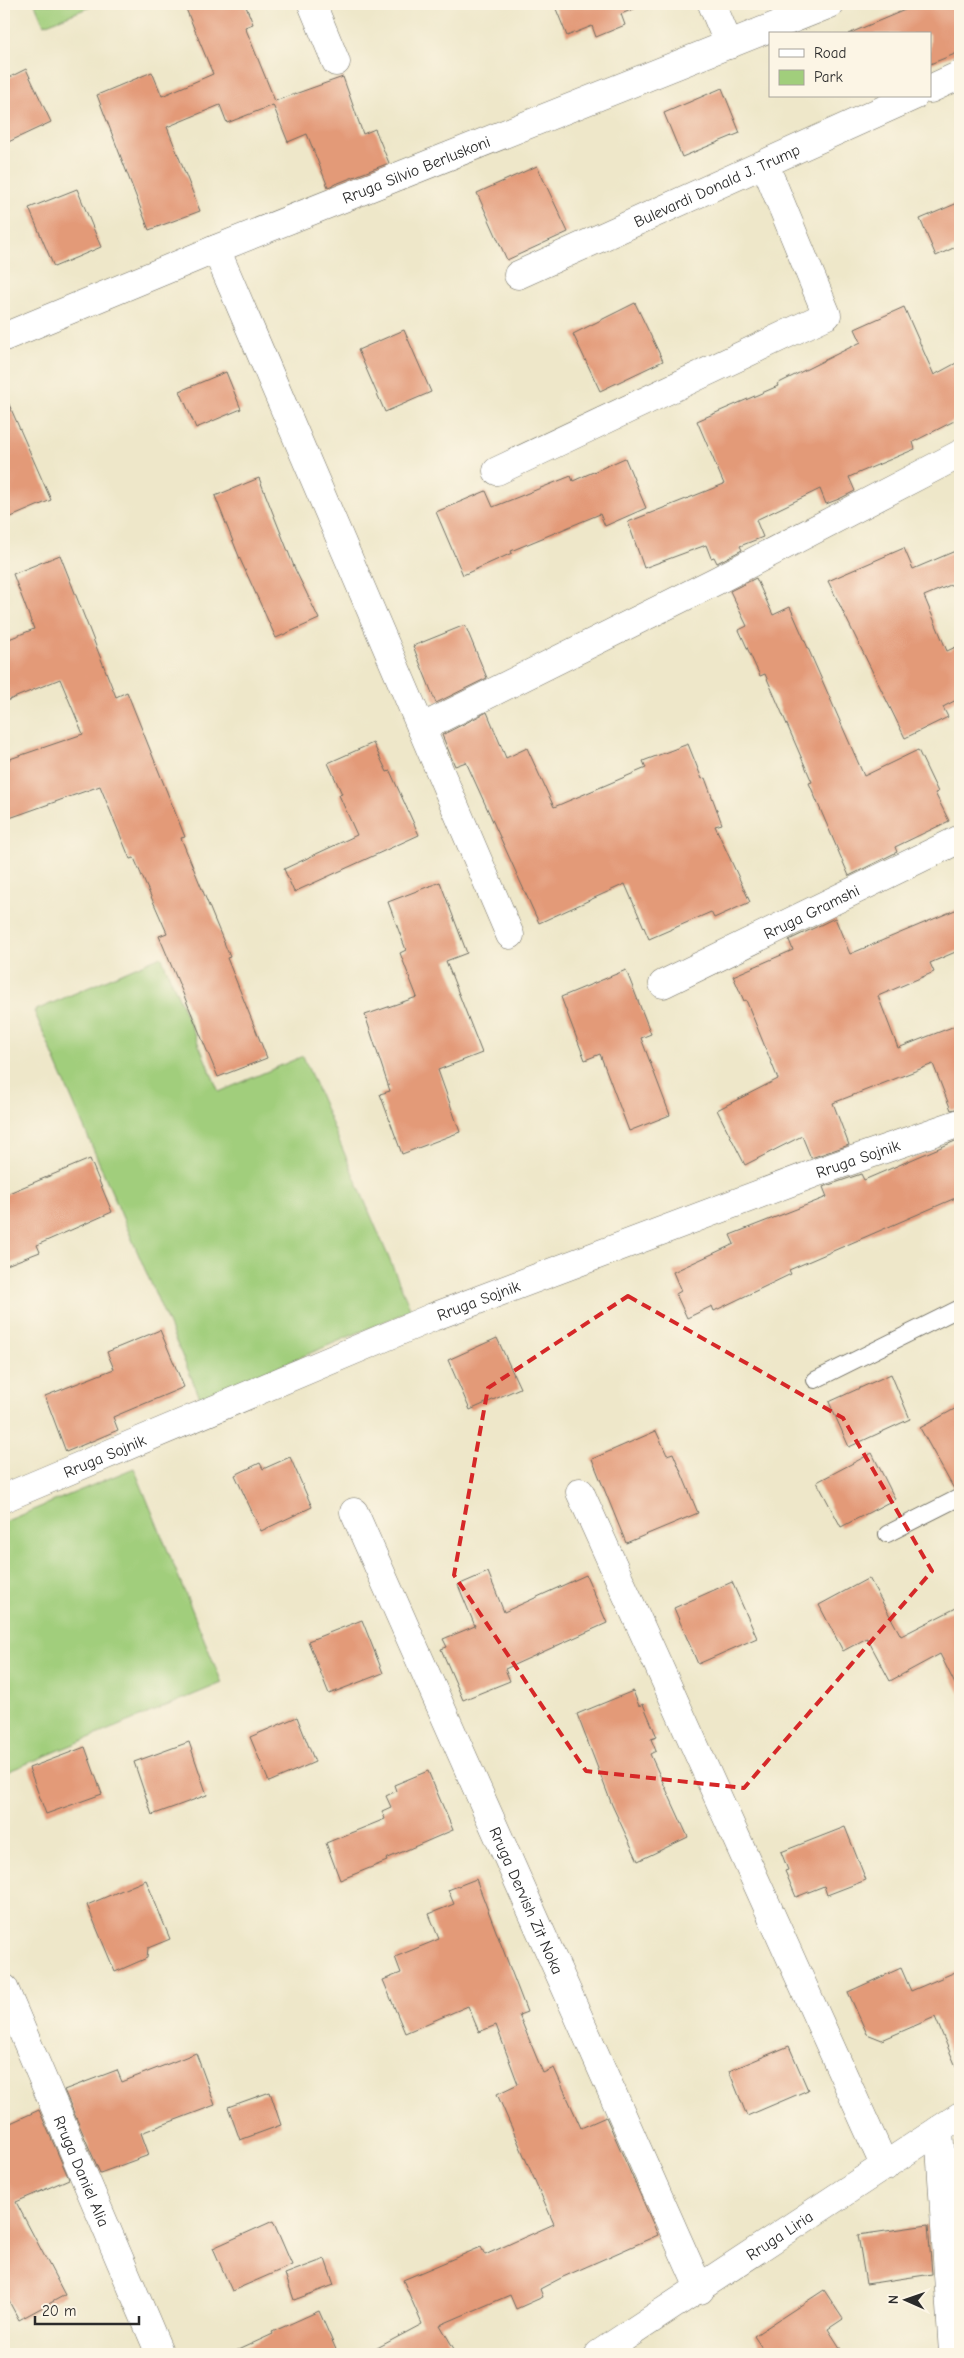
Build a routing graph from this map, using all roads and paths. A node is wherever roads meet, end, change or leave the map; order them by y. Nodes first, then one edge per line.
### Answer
1 (312, 4) edge
2 (712, 4) edge
3 (830, 4) edge
4 (729, 45) junction
5 (336, 62) dead end
6 (960, 75) edge
7 (932, 88) edge
8 (910, 98) edge
9 (765, 165) junction
10 (216, 249) junction
11 (518, 275) dead end
12 (4, 337) edge
13 (960, 454) edge
14 (497, 470) dead end
15 (421, 728) junction
16 (960, 839) edge
17 (510, 935) dead end
18 (663, 984) dead end
19 (960, 1122) edge
20 (960, 1308) edge
21 (815, 1380) dead end
22 (580, 1492) dead end
23 (960, 1496) edge
24 (4, 1498) edge
25 (354, 1512) dead end
26 (887, 1534) dead end
27 (4, 1988) edge
28 (950, 2123) edge
29 (885, 2166) junction
30 (700, 2290) junction
31 (160, 2354) edge
32 (599, 2354) edge
33 (954, 2354) edge

1 - 5 street
2 - 4 street
3 - 4 street, Rruga Silvio Berluskoni
4 - 10 street, Rruga Silvio Berluskoni
6 - 7 street
8 - 9 street, Bulevardi Donald J. Trump
9 - 11 street, Bulevardi Donald J. Trump
9 - 14 street
10 - 12 street, Rruga Silvio Berluskoni
10 - 15 street
13 - 15 street
15 - 17 street
16 - 18 street, Rruga Gramshi
19 - 24 street, Rruga Sojnik
20 - 21 lane
22 - 29 street
23 - 26 lane
25 - 30 street, Rruga Dervish Zit Noka
27 - 31 street, Rruga Daniel Alia
28 - 29 street, Rruga Liria
28 - 33 street
29 - 30 street, Rruga Liria
30 - 32 street, Rruga Liria

